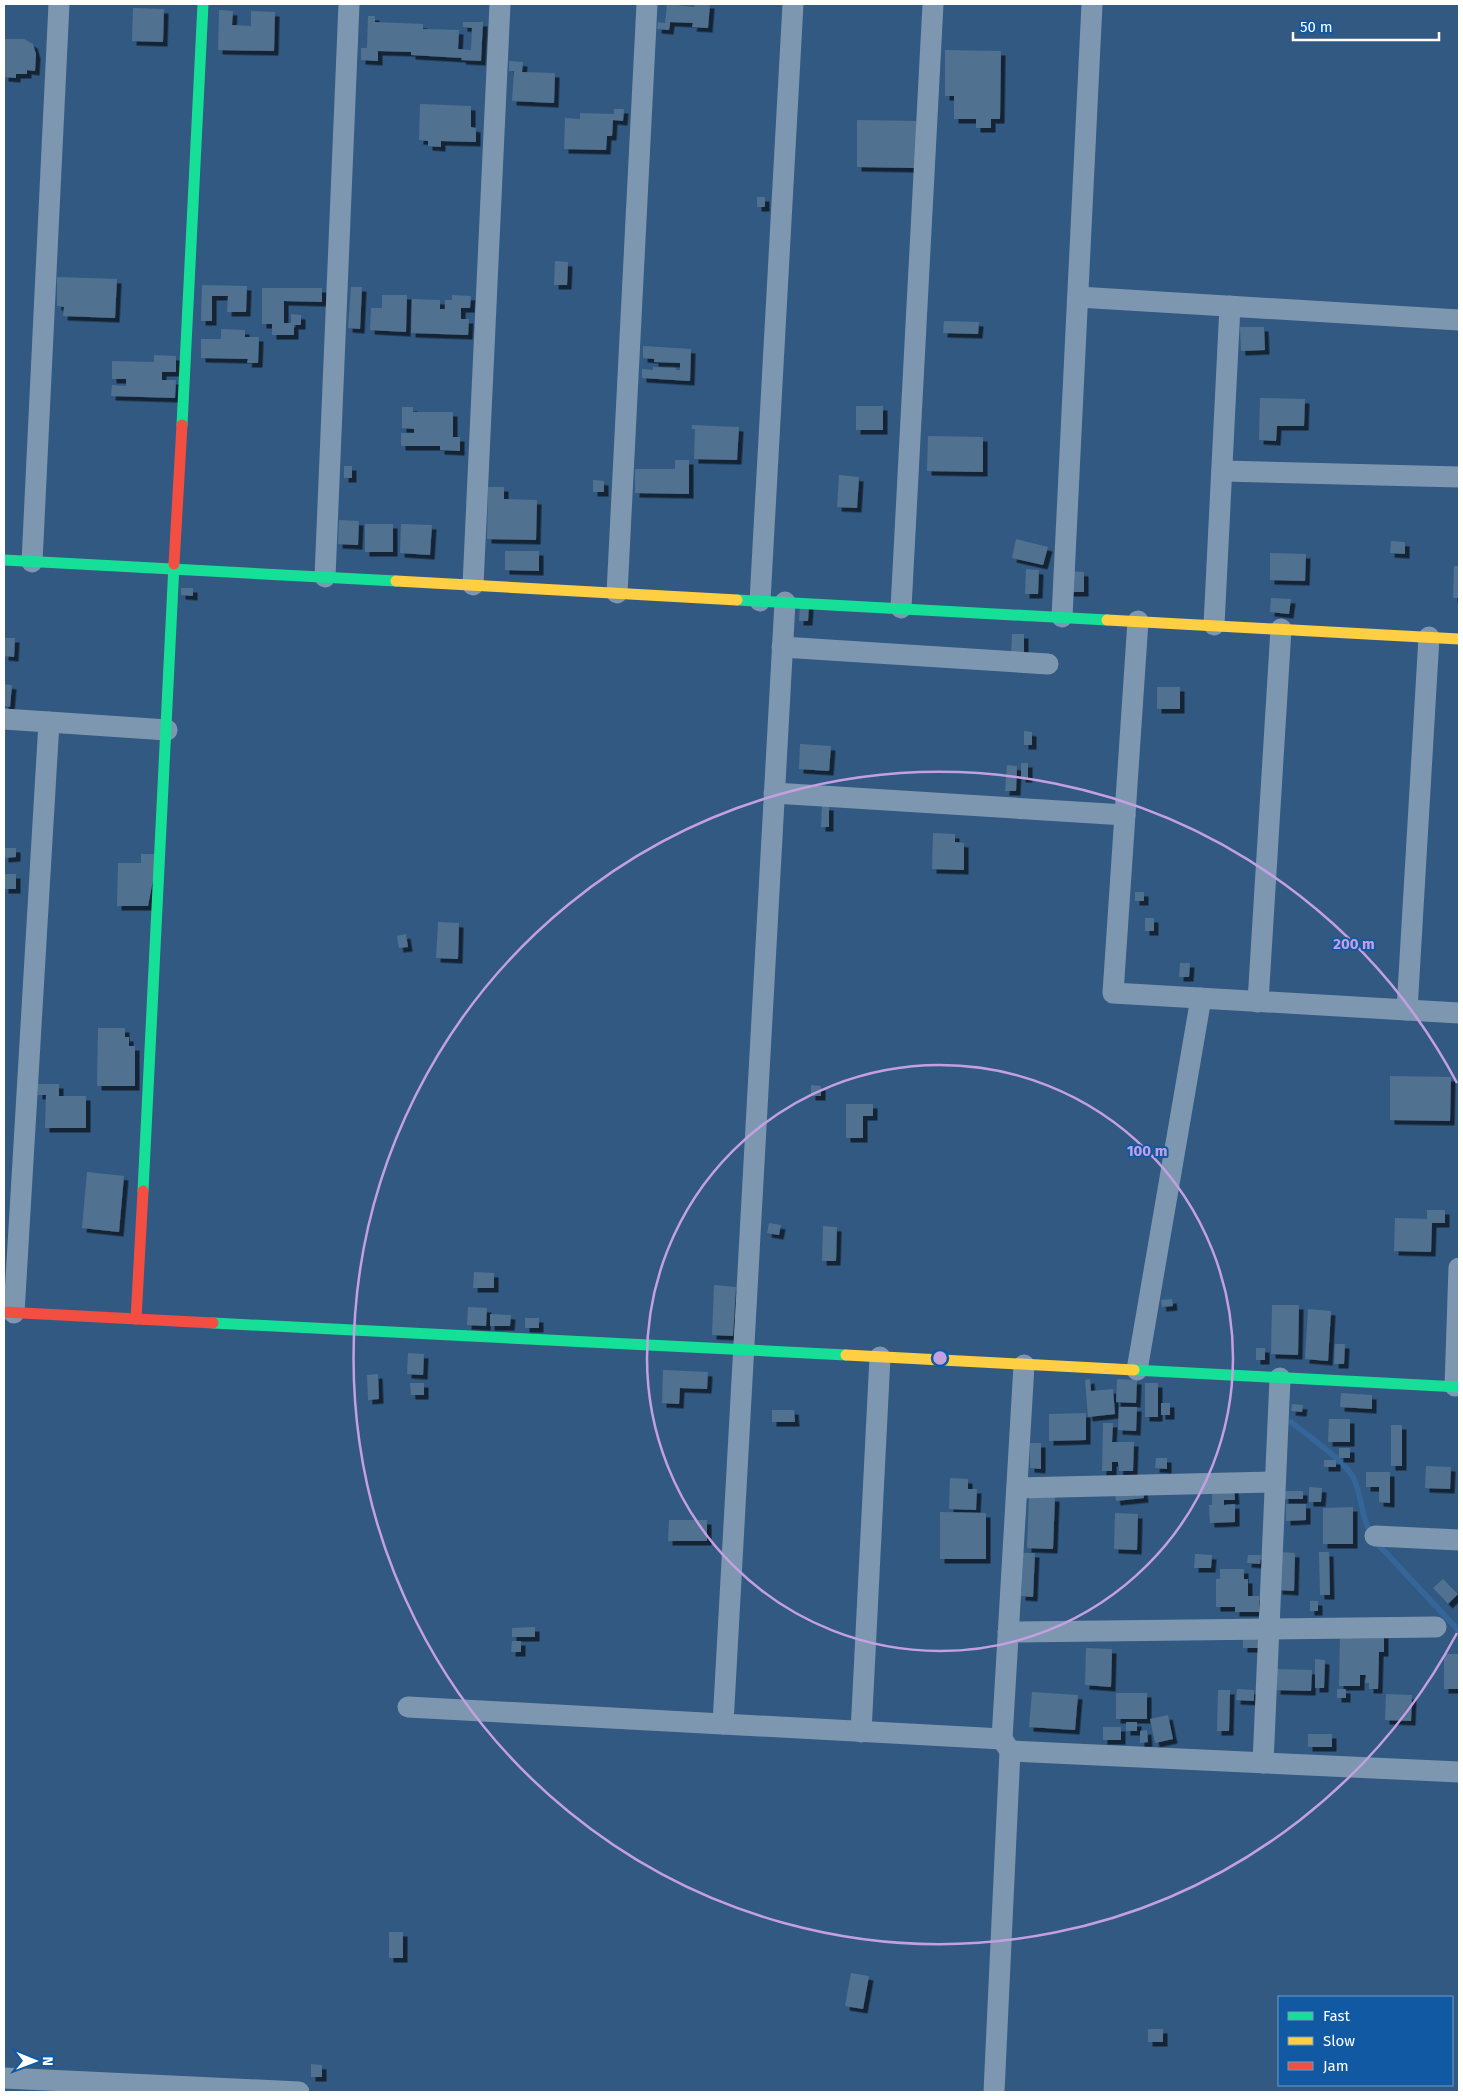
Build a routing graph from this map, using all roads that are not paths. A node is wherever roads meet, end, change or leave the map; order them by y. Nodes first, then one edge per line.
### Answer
1 (59, 4) edge
2 (203, 4) edge
3 (350, 4) edge
4 (500, 4) edge
5 (647, 4) edge
6 (793, 4) edge
7 (933, 4) edge
8 (1092, 4) edge
9 (1078, 297) junction
10 (1230, 306) junction
11 (1459, 320) edge
12 (1222, 471) junction
13 (1459, 477) edge
14 (4, 560) edge
15 (32, 562) junction
16 (174, 569) junction
17 (325, 577) junction
18 (473, 585) junction
19 (617, 593) junction
20 (760, 601) junction
21 (785, 602) junction
22 (901, 608) junction
23 (1062, 617) junction
24 (1138, 621) junction
25 (1214, 625) junction
26 (1281, 629) junction
27 (1429, 637) junction
28 (1459, 638) edge
29 (782, 647) junction
30 (1048, 664) dead end
31 (4, 719) edge
32 (49, 722) junction
33 (166, 730) junction
34 (774, 793) junction
35 (1125, 815) junction
36 (1201, 998) junction
37 (1258, 1002) junction
38 (1407, 1010) junction
39 (1459, 1013) edge
40 (1459, 1268) edge
41 (9, 1313) edge
42 (136, 1319) junction
43 (744, 1350) junction
44 (880, 1357) junction
45 (1024, 1364) junction
46 (1137, 1370) junction
47 (1280, 1378) junction
48 (1457, 1386) edge
49 (1275, 1482) junction
50 (1017, 1488) junction
51 (1376, 1536) dead end
52 (1459, 1540) edge
53 (1436, 1627) dead end
54 (1268, 1629) junction
55 (1008, 1632) junction
56 (408, 1707) dead end
57 (723, 1724) junction
58 (861, 1732) junction
59 (1006, 1745) junction
60 (1263, 1763) junction
61 (1459, 1772) edge
62 (4, 2078) edge
63 (299, 2092) edge
64 (994, 2092) edge

1 - 15 street
2 - 16 street
3 - 17 street
4 - 18 street
5 - 19 street
6 - 20 street
7 - 22 street
8 - 9 street
9 - 10 street
9 - 23 street
10 - 11 street
10 - 12 street
12 - 13 street
12 - 25 street
14 - 15 street
15 - 16 street
16 - 17 street
16 - 33 street
17 - 18 street
18 - 19 street
19 - 20 street
20 - 21 street
21 - 22 street
21 - 29 street
22 - 23 street
23 - 24 street
24 - 25 street
24 - 35 street
25 - 26 street
26 - 27 street
26 - 37 street
27 - 28 street
27 - 38 street
29 - 30 street
29 - 34 street
31 - 32 street
32 - 33 street
32 - 41 street
33 - 42 street
34 - 35 street
34 - 43 street
35 - 36 street
36 - 37 street
36 - 46 street
37 - 38 street
38 - 39 street
40 - 48 street
41 - 42 street
42 - 43 street
43 - 44 street
43 - 57 street
44 - 45 street
44 - 58 street
45 - 46 street
45 - 50 street
46 - 47 street
47 - 48 street
47 - 49 street
49 - 50 street
49 - 54 street
50 - 55 street
51 - 52 street
53 - 54 street
54 - 55 street
54 - 60 street
55 - 59 street
56 - 57 street
57 - 58 street
58 - 59 street
59 - 60 street
59 - 64 street
60 - 61 street
62 - 63 street

